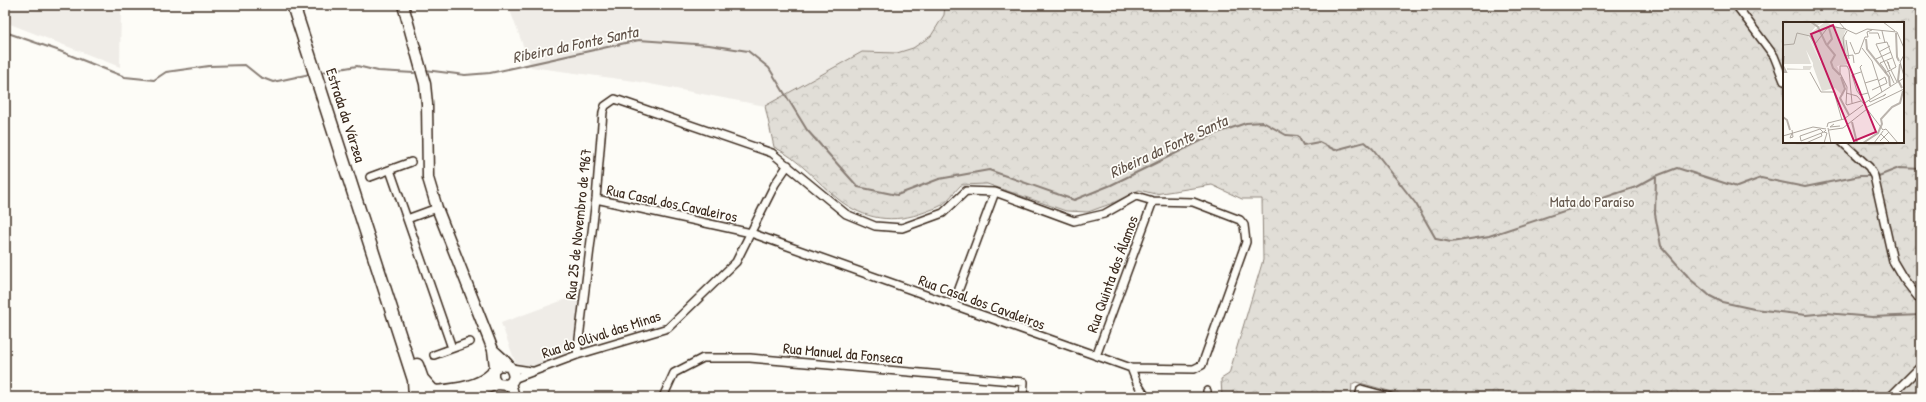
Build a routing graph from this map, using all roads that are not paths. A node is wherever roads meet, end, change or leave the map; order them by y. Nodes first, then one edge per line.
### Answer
1 (293, 5) edge
2 (403, 5) edge
3 (1736, 5) edge
4 (1783, 78) edge
5 (1843, 143) edge
6 (411, 162) dead end
7 (788, 165) junction
8 (390, 170) junction
9 (370, 177) dead end
10 (995, 192) junction
11 (596, 199) junction
12 (1152, 201) junction
13 (437, 208) junction
14 (407, 219) junction
15 (751, 233) junction
16 (368, 234) junction
17 (1921, 301) edge
18 (953, 305) junction
19 (470, 342) dead end
20 (452, 348) junction
21 (493, 350) junction
22 (434, 355) dead end
23 (576, 355) junction
24 (1096, 356) junction
25 (1921, 366) edge
26 (510, 367) junction
27 (1131, 368) junction
28 (494, 370) junction
29 (532, 371) junction
30 (505, 383) junction
31 (436, 393) edge
32 (415, 397) edge
33 (463, 397) edge
34 (509, 397) edge
35 (514, 397) edge
36 (663, 397) edge
37 (1023, 397) edge
38 (1146, 397) edge
39 (1359, 397) edge
40 (1390, 397) edge
41 (1890, 397) edge

1 - 16 main road, Estrada da Várzea
2 - 13 street
3 - 4 street
5 - 17 street
6 - 8 street
7 - 10 street
7 - 11 street, Rua 25 de Novembro de 1967
7 - 15 street, Rua do Olival das Minas
8 - 9 street
8 - 14 street
10 - 12 street
10 - 18 street
11 - 15 street, Rua Casal dos Cavaleiros
11 - 23 street, Rua 25 de Novembro de 1967
12 - 24 street, Rua Quinta dos Álamos
12 - 27 street, Rua Casal dos Cavaleiros
13 - 14 street
13 - 21 street
14 - 20 street
15 - 18 street, Rua Casal dos Cavaleiros
15 - 23 street, Rua do Olival das Minas
16 - 31 main road, Estrada da Várzea
16 - 32 main road, Estrada da Várzea
18 - 24 street, Rua Casal dos Cavaleiros
19 - 20 street
20 - 22 street
21 - 26 street
21 - 28 street
23 - 29 street, Rua do Olival das Minas
24 - 27 street, Rua Casal dos Cavaleiros
25 - 41 street
26 - 28 street
26 - 29 street, Rua do Olival das Minas
26 - 30 street
27 - 38 street
28 - 30 street
28 - 31 street
29 - 30 street, Rua do Olival das Minas
30 - 33 street
30 - 34 street
30 - 35 street
31 - 32 main road, Estrada da Várzea
36 - 37 street, Rua Manuel da Fonseca
39 - 40 street

